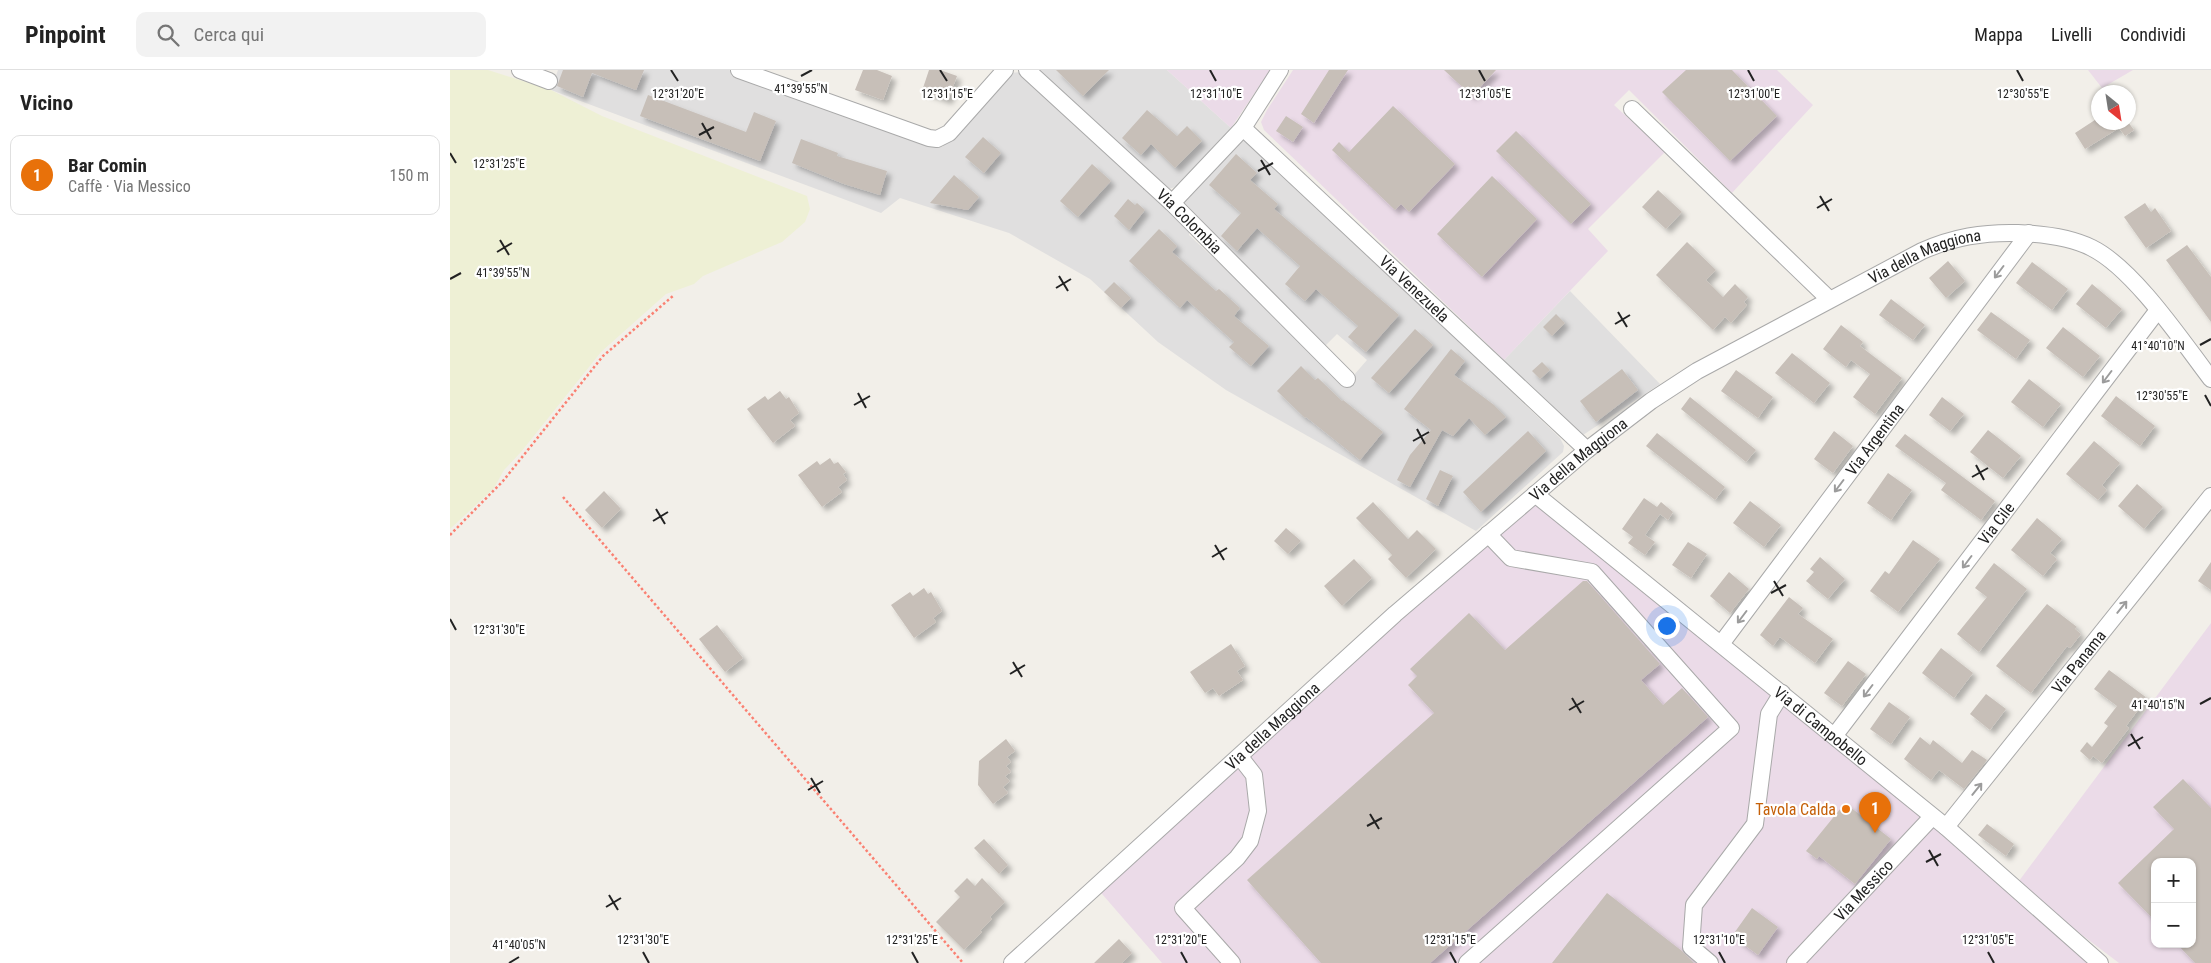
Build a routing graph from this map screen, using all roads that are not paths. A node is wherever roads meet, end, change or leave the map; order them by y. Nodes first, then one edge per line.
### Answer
1 (520, 70) edge
2 (739, 70) edge
3 (1005, 70) edge
4 (1027, 70) edge
5 (1280, 70) edge
6 (549, 81) dead end
7 (1632, 109) dead end
8 (1243, 128) junction
9 (1172, 203) junction
10 (2029, 233) junction
11 (1829, 299) junction
12 (2158, 310) junction
13 (1347, 379) dead end
14 (2211, 379) edge
15 (1587, 450) junction
16 (1535, 494) junction
17 (2211, 496) edge
18 (1488, 534) junction
19 (1721, 644) junction
20 (1782, 693) junction
21 (1835, 735) junction
22 (1240, 757) junction
23 (1932, 817) junction
24 (1946, 827) junction
25 (1012, 963) edge
26 (1232, 963) edge
27 (1467, 963) edge
28 (1710, 963) edge
29 (1795, 963) edge
30 (2100, 963) edge

1 - 6 street
2 - 3 street
4 - 9 street, Via Colombia
5 - 8 street
7 - 11 street
8 - 9 street
8 - 15 street, Via Venezuela
9 - 13 street, Via Colombia
10 - 11 street, Via della Maggiona
10 - 12 street, Via della Maggiona
10 -> 19 street, Via Argentina
11 - 15 street, Via della Maggiona
12 - 14 street, Via della Maggiona
12 -> 21 street, Via Cile
15 - 16 street, Via della Maggiona
16 - 18 street, Via della Maggiona
16 - 19 street, Via di Campobello
24 -> 17 street, Via Panama
18 - 22 street, Via della Maggiona
18 - 27 street
19 - 20 street, Via di Campobello
20 - 21 street, Via di Campobello
20 - 28 street
21 - 23 street, Via di Campobello
22 - 25 street, Via della Maggiona
22 - 26 street
23 - 24 street, Via di Campobello
23 - 29 street, Via Messico
24 - 30 street, Via di Campobello

